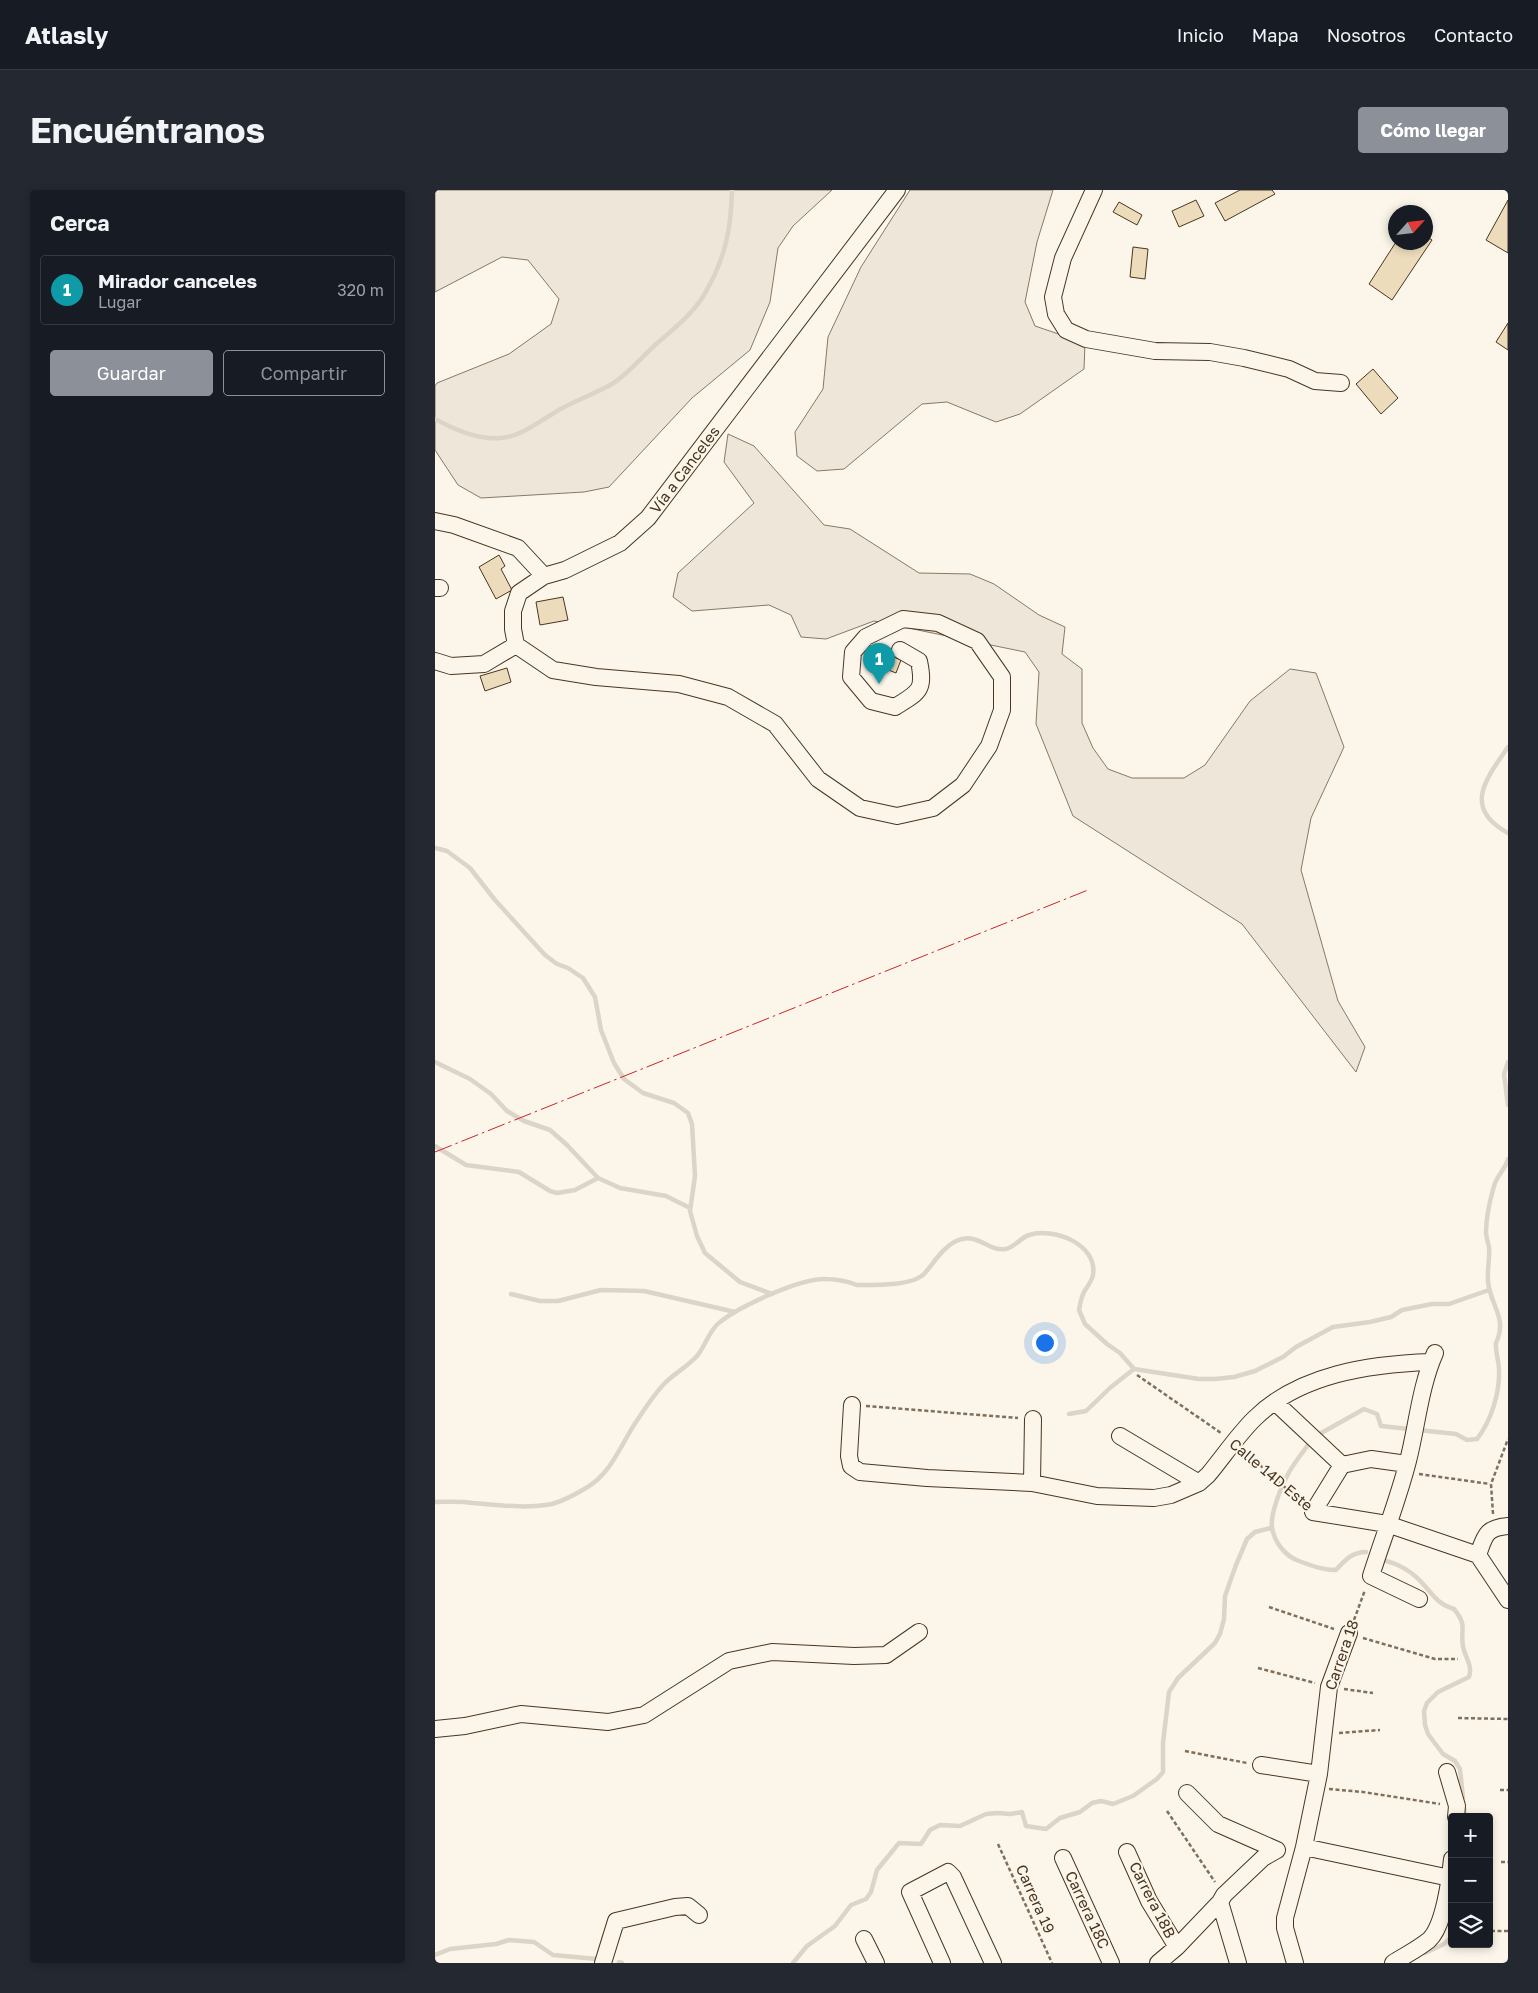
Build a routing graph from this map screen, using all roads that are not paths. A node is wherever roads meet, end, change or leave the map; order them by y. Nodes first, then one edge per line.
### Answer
1 (897, 190) edge
2 (1095, 190) edge
3 (1341, 383) dead end
4 (435, 521) edge
5 (544, 576) junction
6 (516, 645) junction
7 (900, 650) dead end
8 (435, 661) edge
9 (1275, 1402) junction
10 (852, 1405) road end
11 (1033, 1420) road end
12 (1120, 1436) dead end
13 (1342, 1465) junction
14 (1406, 1468) junction
15 (1032, 1483) junction
16 (1199, 1483) junction
17 (1387, 1524) junction
18 (1501, 1527) edge
19 (1478, 1555) junction
20 (1419, 1599) dead end
21 (1508, 1600) edge
22 (919, 1632) dead end
23 (1349, 1633) road end
24 (435, 1729) edge
25 (1261, 1765) road end
26 (1447, 1772) dead end
27 (1317, 1781) junction
28 (1187, 1793) dead end
29 (1456, 1811) edge
30 (1304, 1847) junction
31 (1127, 1852) dead end
32 (1063, 1858) dead end
33 (1448, 1878) edge
34 (1448, 1886) edge
35 (1222, 1899) junction
36 (699, 1915) dead end
37 (864, 1939) dead end
38 (1177, 1947) junction
39 (603, 1963) edge
40 (876, 1963) edge
41 (942, 1963) edge
42 (993, 1963) edge
43 (1111, 1963) edge
44 (1158, 1963) edge
45 (1238, 1963) edge
46 (1295, 1963) edge
47 (1393, 1963) edge

1 - 5 street, Vía a Canceles
2 - 3 street
4 - 5 street
5 - 6 street, Vía a Canceles
6 - 7 street
6 - 8 street
9 - 13 street
9 - 14 street
9 - 16 street
10 - 15 street
11 - 15 street
12 - 16 street
13 - 14 street
13 - 17 street, Calle 14D Este
14 - 17 street
15 - 16 street
17 - 19 street, Calle 14D Este
17 - 20 street
18 - 19 street
19 - 21 street
22 - 24 street
23 - 27 street, Carrera 18
25 - 27 street
26 - 29 street
27 - 30 street, Carrera 18
28 - 35 street
30 - 33 street
30 - 46 street, Carrera 18
31 - 38 street, Carrera 18B
32 - 43 street, Carrera 18C
34 - 47 street
35 - 38 street
35 - 45 street
36 - 39 street
37 - 40 street
38 - 44 street
41 - 42 street

